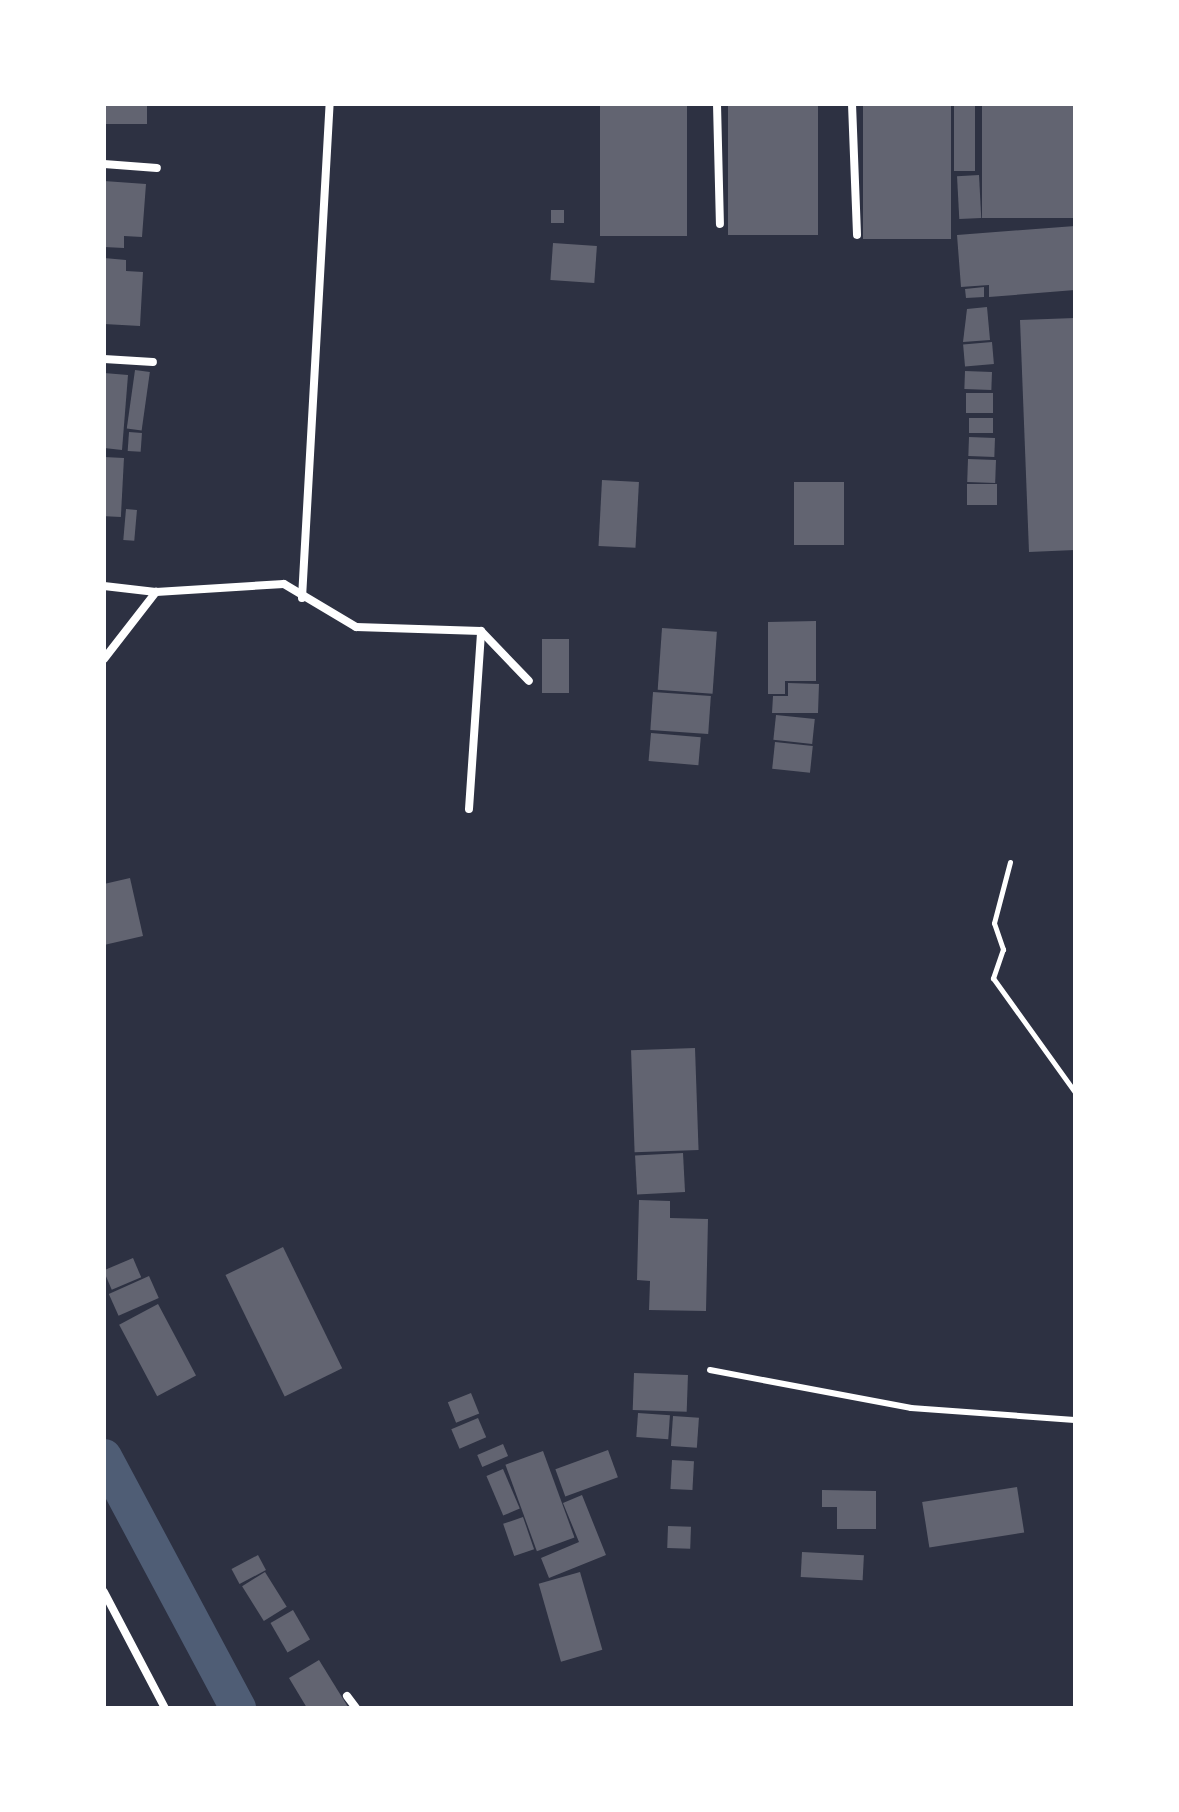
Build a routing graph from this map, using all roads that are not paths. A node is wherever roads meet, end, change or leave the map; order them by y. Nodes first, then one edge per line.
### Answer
1 (330, 104) edge
2 (717, 104) edge
3 (852, 104) edge
4 (104, 164) edge
5 (157, 168) dead end
6 (720, 224) dead end
7 (857, 235) dead end
8 (104, 359) edge
9 (153, 362) dead end
10 (104, 586) edge
11 (156, 592) junction
12 (302, 598) junction
13 (481, 631) junction
14 (104, 659) edge
15 (529, 681) dead end
16 (469, 809) dead end
17 (710, 1370) dead end
18 (1075, 1420) edge
19 (104, 1592) edge
20 (347, 1696) dead end
21 (165, 1708) edge
22 (356, 1708) edge

1 - 12 street
2 - 6 street
3 - 7 street
4 - 5 street
8 - 9 street
10 - 11 street
11 - 12 street
11 - 14 street
12 - 13 street
13 - 15 street
13 - 16 street
17 - 18 lane
19 - 21 street
20 - 22 street

